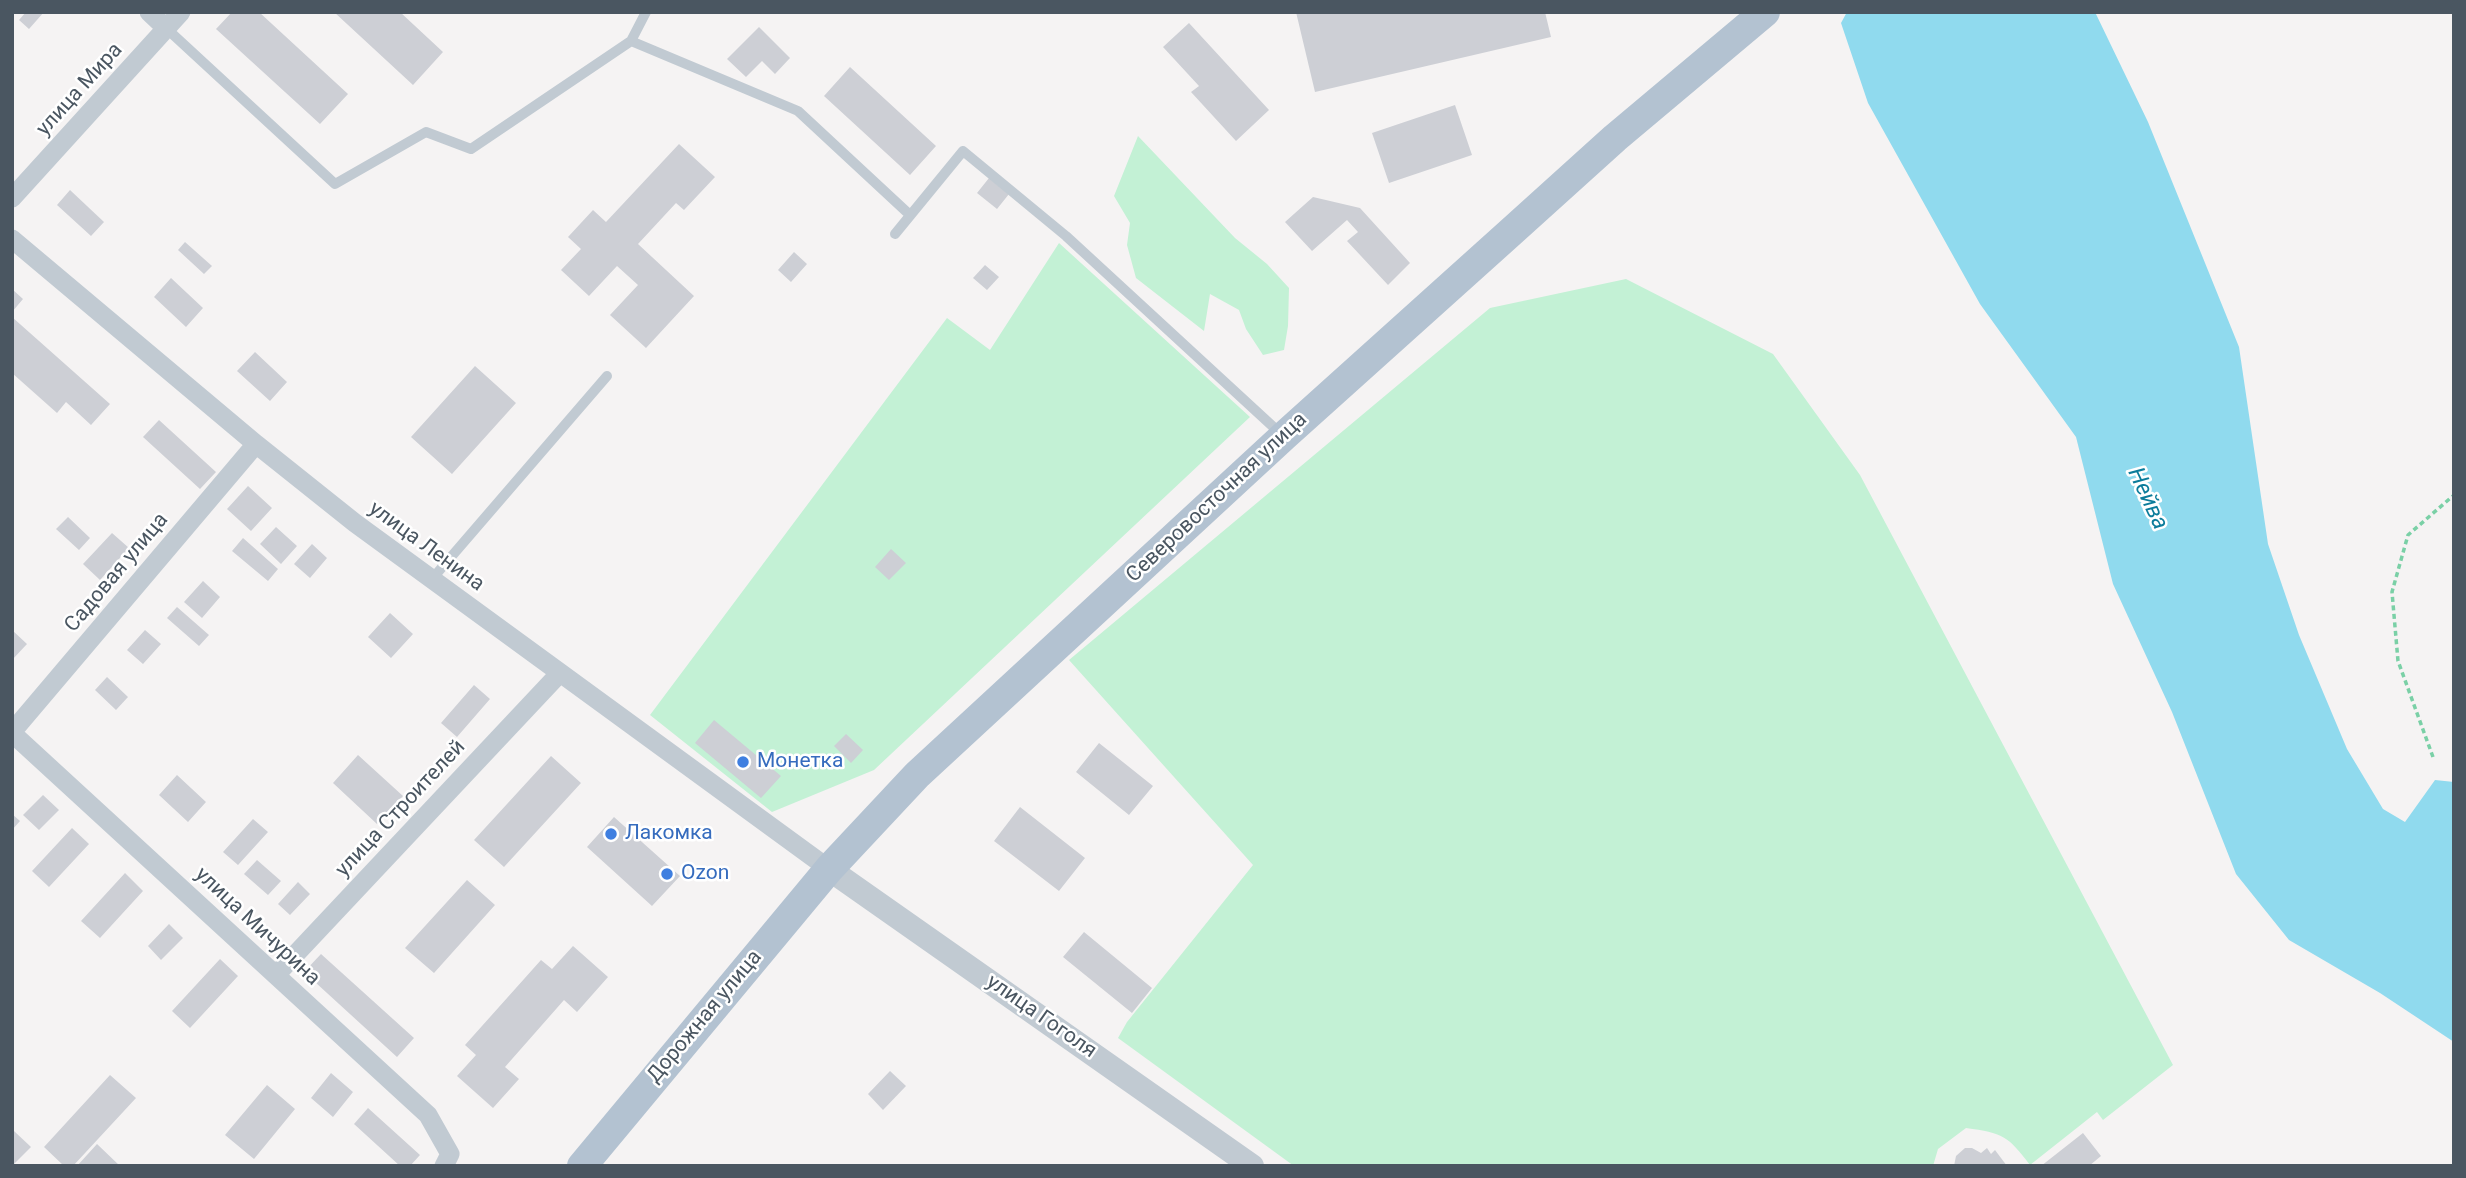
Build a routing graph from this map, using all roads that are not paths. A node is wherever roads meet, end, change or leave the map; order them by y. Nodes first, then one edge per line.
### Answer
1 (149, 12) edge
2 (181, 12) edge
3 (646, 12) edge
4 (1765, 12) edge
5 (167, 29) junction
6 (631, 41) junction
7 (12, 198) edge
8 (911, 215) junction
9 (895, 234) dead end
10 (12, 239) edge
11 (607, 376) dead end
12 (1284, 436) junction
13 (256, 444) junction
14 (432, 579) junction
15 (559, 674) junction
16 (12, 732) edge
17 (829, 869) junction
18 (276, 975) junction
19 (444, 1166) edge
20 (582, 1166) edge
21 (1252, 1166) edge

1 - 5 street
2 - 5 street, улица Мира
3 - 6 lane
4 - 12 main road, Северовосточная улица
5 - 6 lane
5 - 7 street, улица Мира
6 - 8 lane
8 - 9 lane
8 - 12 lane
10 - 13 street, улица Ленина
11 - 14 lane
12 - 17 main road, Северовосточная улица
13 - 14 street, улица Ленина
13 - 16 street, Садовая улица
14 - 15 street, улица Ленина
15 - 17 street, улица Ленина
15 - 18 street, улица Строителей
16 - 18 street, улица Мичурина
17 - 20 main road, Дорожная улица
17 - 21 street, улица Гоголя
18 - 19 street, улица Мичурина

